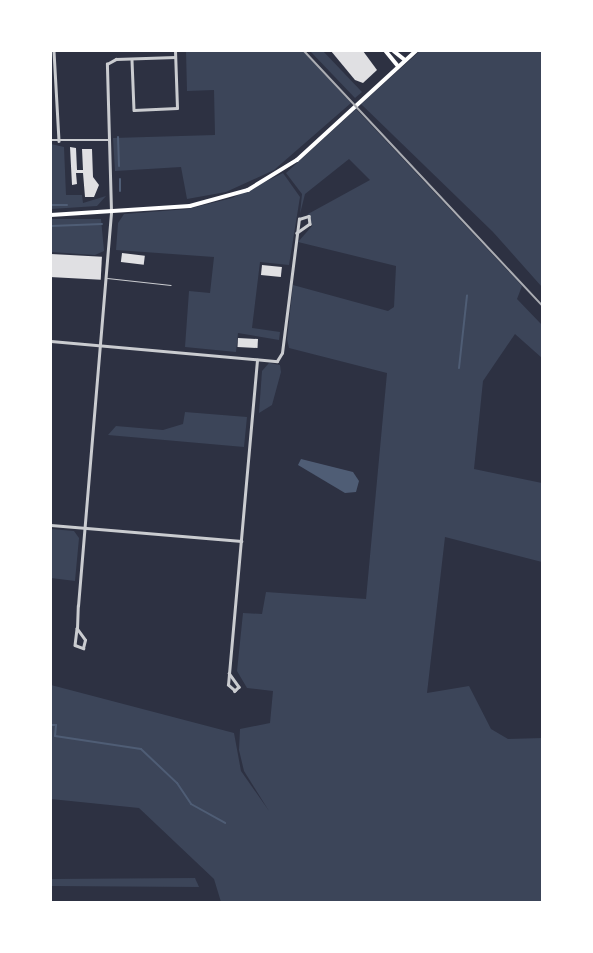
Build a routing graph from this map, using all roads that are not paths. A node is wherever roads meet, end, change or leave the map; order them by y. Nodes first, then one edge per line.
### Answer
1 (54, 51) edge
2 (175, 51) edge
3 (386, 51) edge
4 (394, 51) edge
5 (416, 51) edge
6 (175, 57) junction
7 (132, 58) junction
8 (405, 60) junction
9 (398, 66) junction
10 (52, 140) edge
11 (109, 140) junction
12 (59, 141) junction
13 (111, 211) junction
14 (51, 215) edge
15 (297, 233) junction
16 (107, 278) junction
17 (171, 285) dead end
18 (51, 341) edge
19 (101, 345) junction
20 (257, 360) junction
21 (51, 525) edge
22 (85, 528) junction
23 (241, 541) junction
24 (77, 629) junction
25 (229, 673) junction

1 - 12 street
2 - 6 street
3 - 9 main road
4 - 8 main road
5 - 8 main road
6 - 7 street
6 - 7 street
7 - 11 street
8 - 9 main road
9 - 13 main road
10 - 12 street
11 - 12 street
11 - 13 street
13 - 14 main road
13 - 16 street
15 - 15 street
15 - 20 street
16 - 17 lane
16 - 19 street
18 - 19 street
19 - 20 street
19 - 22 street
20 - 23 street
21 - 22 street
22 - 23 street
22 - 24 street
23 - 25 street
24 - 24 street
25 - 25 street

